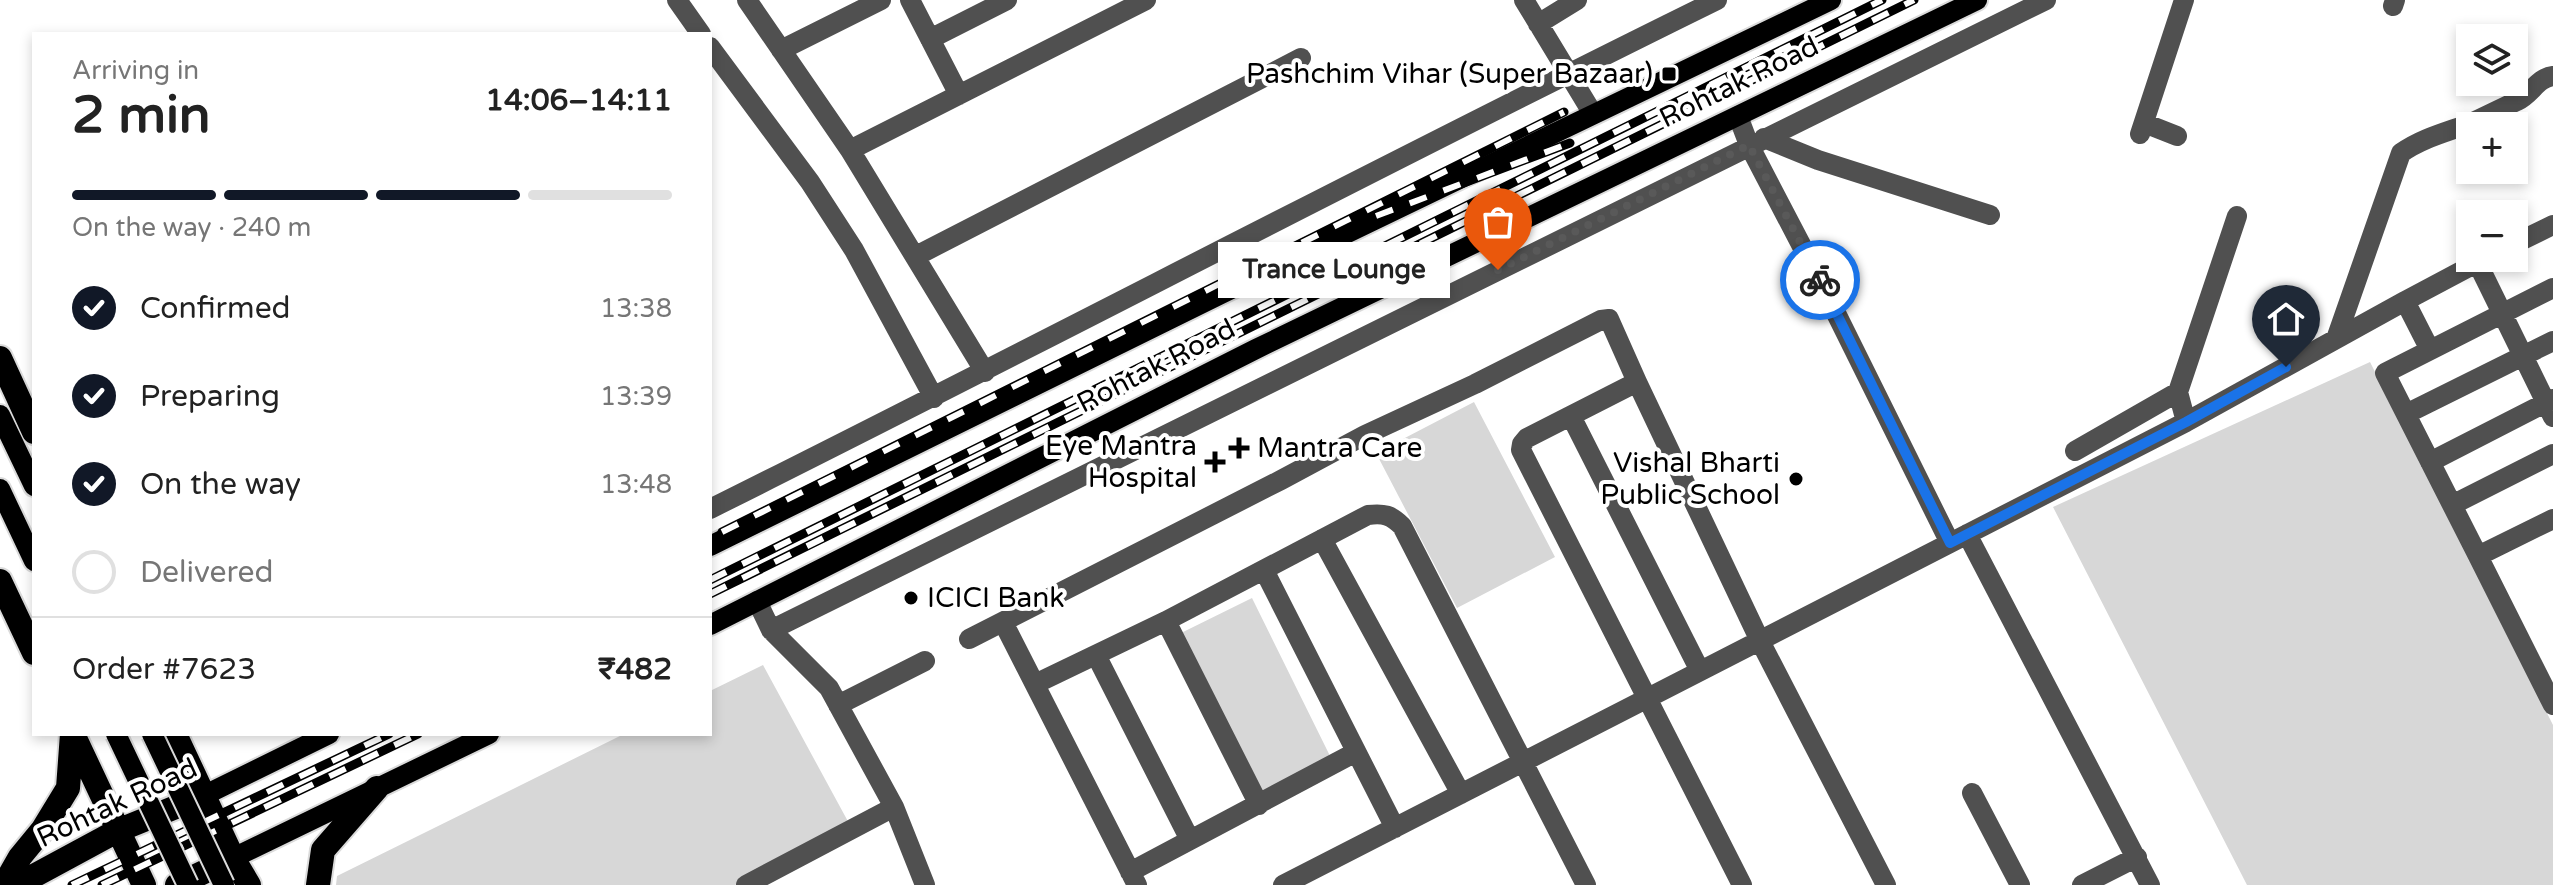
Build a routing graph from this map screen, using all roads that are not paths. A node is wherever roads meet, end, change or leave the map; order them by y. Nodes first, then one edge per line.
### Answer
1 (677, 0) edge
2 (747, 0) edge
3 (881, 0) edge
4 (910, 0) edge
5 (1007, 0) edge
6 (1146, 0) edge
7 (1524, 0) edge
8 (1577, 0) edge
9 (1717, 0) edge
10 (1831, 0) edge
11 (1977, 0) edge
12 (2046, 0) edge
13 (2184, 0) edge
14 (1538, 24) junction
15 (700, 32) edge
16 (930, 39) junction
17 (712, 50) edge
18 (781, 50) junction
19 (1301, 58) dead end
20 (1568, 73) junction
21 (2553, 76) edge
22 (959, 95) junction
23 (1593, 114) junction
24 (1738, 116) junction
25 (2177, 136) dead end
26 (1756, 141) junction
27 (850, 150) junction
28 (1990, 215) dead end
29 (2237, 216) dead end
30 (2553, 225) edge
31 (2528, 237) edge
32 (916, 256) junction
33 (2459, 272) edge
34 (2486, 272) edge
35 (2553, 288) edge
36 (2405, 301) junction
37 (2502, 314) junction
38 (2336, 339) junction
39 (2553, 341) edge
40 (2430, 350) junction
41 (2524, 357) junction
42 (0, 358) edge
43 (985, 372) junction
44 (1637, 382) junction
45 (2178, 392) junction
46 (934, 398) junction
47 (2551, 406) edge
48 (2406, 414) junction
49 (0, 415) edge
50 (1571, 416) junction
51 (2186, 422) junction
52 (32, 428) edge
53 (2075, 451) dead end
54 (2553, 454) edge
55 (2430, 462) junction
56 (32, 482) edge
57 (0, 489) edge
58 (2452, 505) junction
59 (712, 508) edge
60 (2553, 519) edge
61 (1322, 539) junction
62 (1958, 539) junction
63 (712, 545) edge
64 (2478, 556) junction
65 (32, 557) edge
66 (1264, 570) junction
67 (0, 581) edge
68 (757, 601) junction
69 (1166, 621) junction
70 (1003, 622) junction
71 (712, 624) edge
72 (771, 630) junction
73 (969, 639) dead end
74 (32, 641) edge
75 (1760, 641) junction
76 (1096, 655) junction
77 (925, 661) dead end
78 (1700, 671) junction
79 (1035, 684) junction
80 (1647, 698) junction
81 (838, 705) junction
82 (2553, 705) edge
83 (73, 736) edge
84 (74, 736) edge
85 (117, 736) edge
86 (153, 736) edge
87 (176, 736) edge
88 (325, 736) edge
89 (485, 736) edge
90 (1356, 752) junction
91 (1523, 762) junction
92 (377, 788) junction
93 (1972, 793) dead end
94 (1461, 794) junction
95 (203, 796) junction
96 (1259, 805) junction
97 (894, 807) junction
98 (1395, 828) junction
99 (117, 831) junction
100 (1190, 840) junction
101 (2137, 857) junction
102 (233, 858) junction
103 (774, 878) edge
104 (1133, 878) edge
105 (1294, 882) edge
106 (4, 885) edge
107 (17, 885) edge
108 (144, 885) edge
109 (177, 885) edge
110 (188, 885) edge
111 (224, 885) edge
112 (249, 885) edge
113 (318, 885) edge
114 (746, 885) edge
115 (925, 885) edge
116 (1586, 885) edge
117 (1742, 885) edge
118 (1886, 885) edge
119 (2020, 885) edge
120 (2082, 885) edge
121 (2150, 885) edge

1 - 15 street
2 - 18 street
3 - 18 street
4 - 16 street
5 - 16 street
6 - 22 street
7 - 14 street
8 - 14 street
9 - 20 street
10 - 23 main road, Rohtak Road
11 - 24 main road, Rohtak Road
12 - 26 street
13 - 25 street
14 - 20 street
16 - 22 street
17 - 46 street
18 - 27 street
19 - 32 street
20 - 23 street
20 - 43 street
21 - 38 street
22 - 27 street
23 - 63 main road, Rohtak Road
24 - 26 street
24 - 68 main road, Rohtak Road
26 - 28 street
26 - 62 street
26 - 72 street
27 - 32 street
29 - 45 street
30 - 31 street
32 - 43 street
33 - 36 street
34 - 37 street
35 - 37 street
36 - 38 street
36 - 40 street
37 - 40 street
37 - 41 street
38 - 51 street
39 - 41 street
40 - 48 street
41 - 47 street
41 - 48 street
42 - 52 highway
43 - 46 street
44 - 50 street
44 - 70 street
44 - 75 street
45 - 51 street
45 - 53 street
46 - 59 street
47 - 55 street
48 - 55 street
49 - 56 main road
50 - 78 street
50 - 80 street
51 - 62 street
54 - 58 street
55 - 58 street
57 - 65 main road
58 - 64 street
60 - 64 street
61 - 66 street
61 - 91 street
61 - 94 street
62 - 75 street
62 - 101 street
64 - 82 street
66 - 69 street
66 - 90 street
67 - 74 highway
68 - 71 main road, Rohtak Road
68 - 72 street
69 - 76 street
69 - 96 street
70 - 73 street
70 - 79 street
72 - 81 street
75 - 78 street
75 - 118 street
76 - 79 street
76 - 100 street
77 - 81 street
78 - 80 street
79 - 104 street
80 - 91 street
80 - 117 street
81 - 97 street
83 - 106 highway
84 - 99 highway
85 - 110 main road, bridge
86 - 111 main road, bridge
87 - 95 highway
88 - 95 main road, Rohtak Road
89 - 92 main road
90 - 96 street
90 - 98 street
91 - 94 street
91 - 116 street
92 - 102 main road
92 - 113 highway
93 - 119 street
94 - 98 street
95 - 99 highway, Rohtak Road
95 - 102 highway
96 - 100 street
97 - 103 street
97 - 115 street
98 - 105 street
99 - 107 highway, Rohtak Road
99 - 108 highway
100 - 104 street
101 - 120 street
101 - 121 street
102 - 109 highway
102 - 112 highway
103 - 114 street

